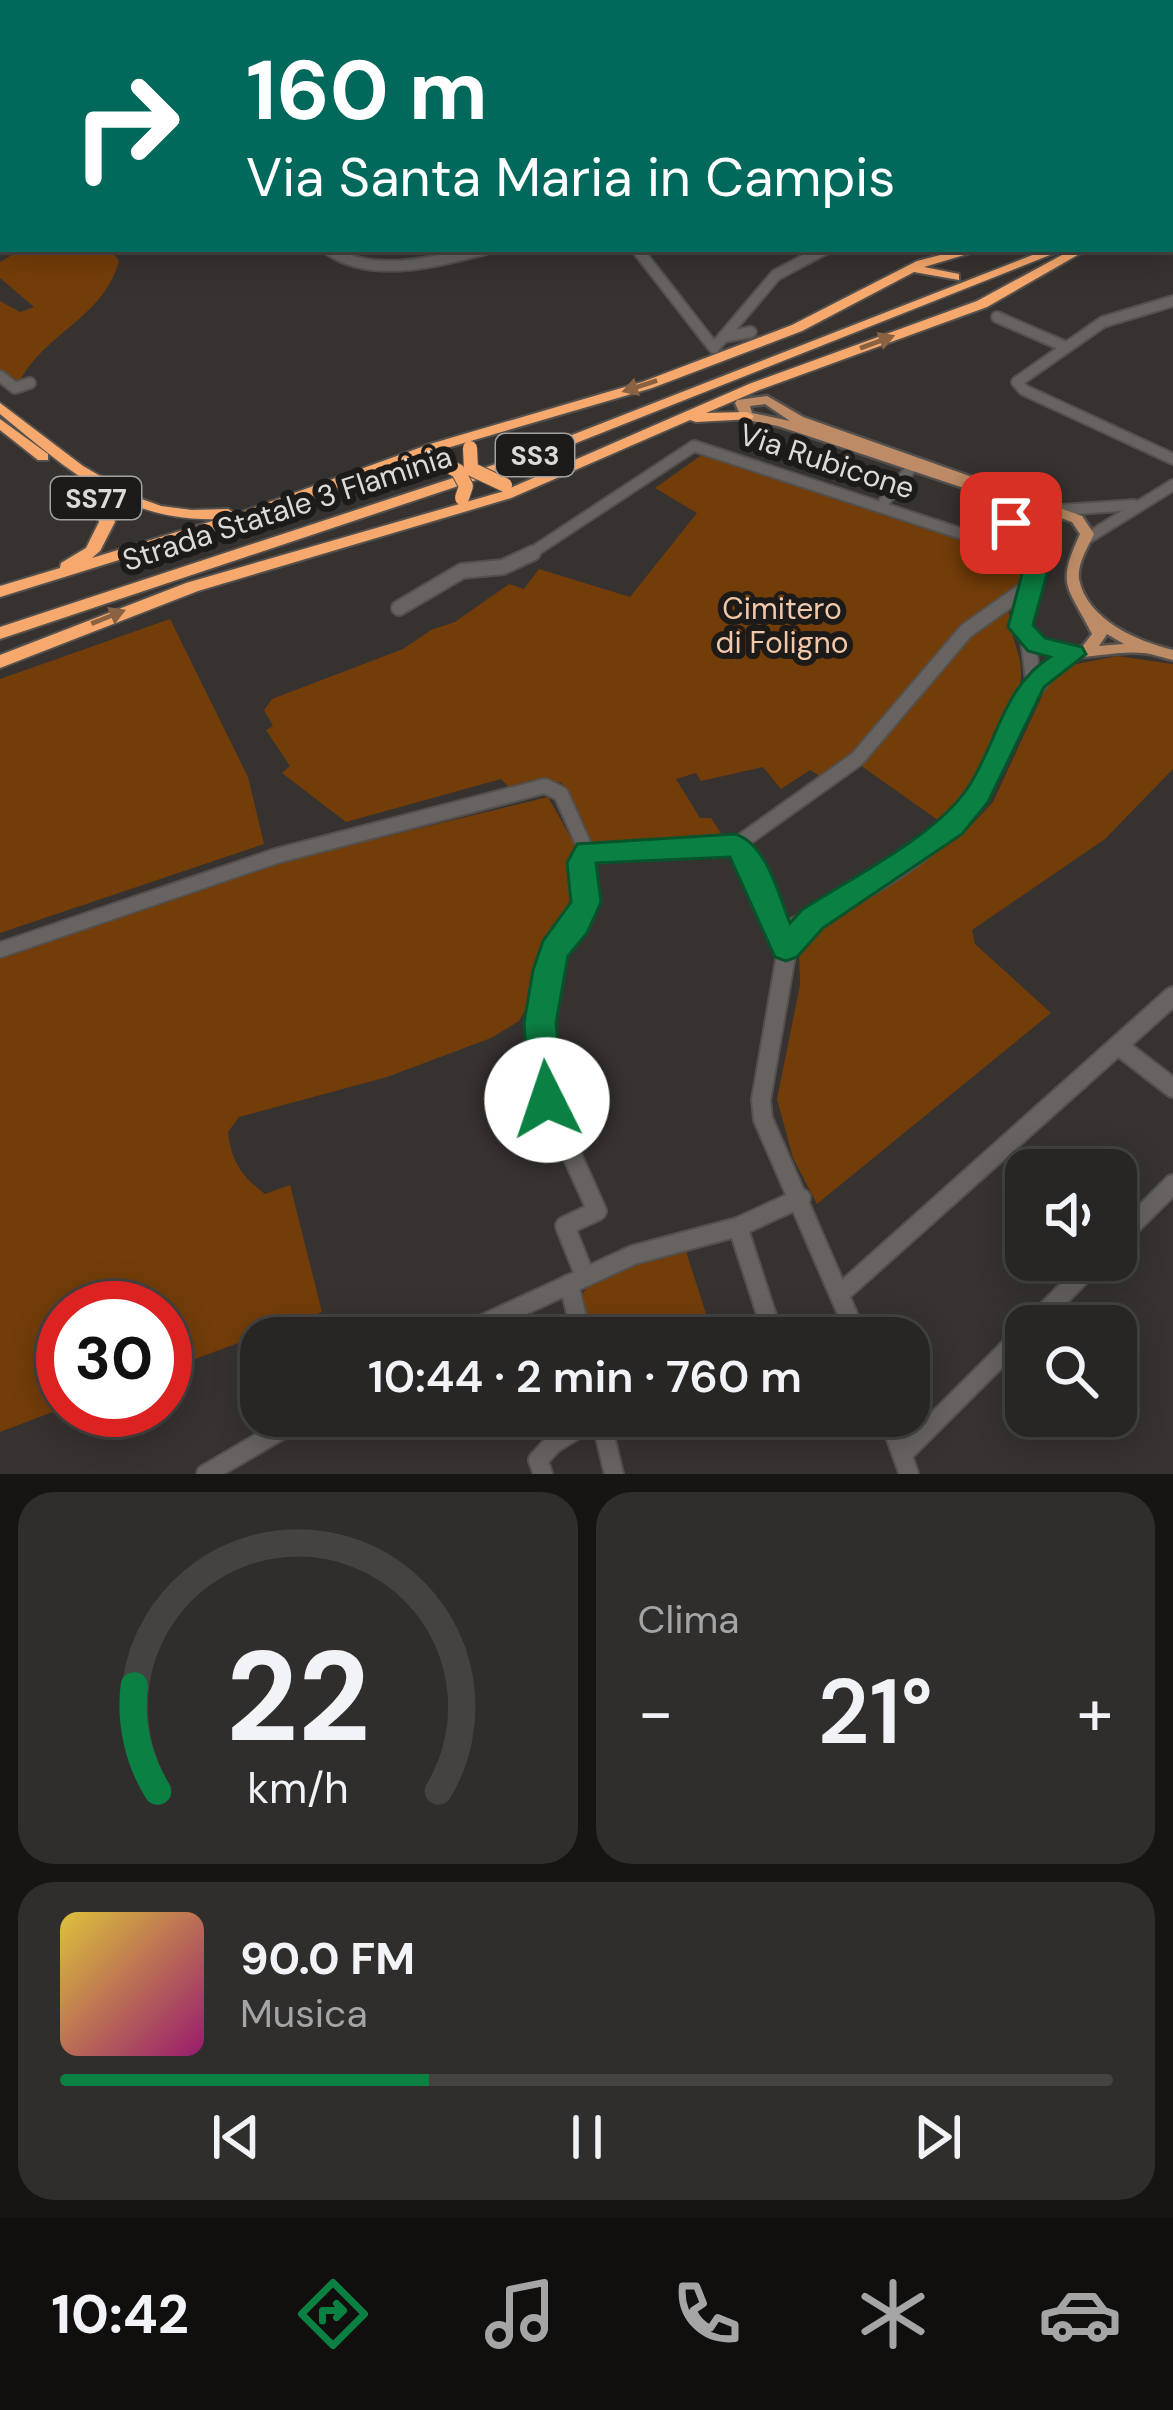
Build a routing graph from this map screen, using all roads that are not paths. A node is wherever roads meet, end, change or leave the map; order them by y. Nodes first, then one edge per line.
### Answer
1 (332, 252) edge
2 (467, 252) edge
3 (640, 252) edge
4 (818, 252) edge
5 (969, 252) edge
6 (1034, 252) edge
7 (1051, 252) edge
8 (1076, 252) edge
9 (902, 274) junction
10 (954, 277) dead end
11 (973, 290) dead end
12 (1173, 300) edge
13 (970, 308) junction
14 (739, 315) junction
15 (997, 317) dead end
16 (797, 328) junction
17 (751, 332) junction
18 (719, 343) junction
19 (1066, 347) junction
20 (687, 370) junction
21 (0, 376) edge
22 (785, 376) junction
23 (30, 383) dead end
24 (774, 404) junction
25 (0, 407) edge
26 (747, 416) junction
27 (0, 423) edge
28 (662, 427) junction
29 (483, 434) junction
30 (1173, 459) edge
31 (394, 464) junction
32 (911, 467) junction
33 (1173, 485) edge
34 (528, 487) junction
35 (1144, 503) junction
36 (274, 504) junction
37 (880, 506) junction
38 (1056, 508) junction
39 (445, 515) junction
40 (1011, 523) junction
41 (1086, 539) junction
42 (993, 544) dead end
43 (38, 580) junction
44 (1035, 581) junction
45 (0, 592) edge
46 (400, 608) dead end
47 (0, 622) edge
48 (1097, 622) junction
49 (0, 633) edge
50 (1028, 638) junction
51 (1144, 648) junction
52 (1081, 652) junction
53 (1173, 655) edge
54 (0, 662) edge
55 (1033, 681) junction
56 (735, 846) junction
57 (587, 852) junction
58 (783, 939) junction
59 (0, 950) edge
60 (1173, 996) edge
61 (1120, 1047) junction
62 (1173, 1088) edge
63 (1171, 1190) edge
64 (801, 1198) junction
65 (1137, 1222) edge
66 (738, 1226) junction
67 (577, 1280) junction
68 (1076, 1281) edge
69 (841, 1293) junction
70 (1051, 1305) edge
71 (498, 1317) edge
72 (580, 1317) edge
73 (767, 1317) edge
74 (850, 1317) edge
75 (1005, 1354) edge
76 (269, 1437) edge
77 (565, 1437) edge
78 (604, 1437) edge
79 (906, 1464) edge
80 (206, 1474) edge
81 (543, 1474) edge
82 (614, 1474) edge

1 - 2 street
3 - 18 street
4 - 14 street
5 - 9 highway
6 - 47 highway, Strada Statale 3 Flaminia / SS3
7 - 49 highway, Strada Statale 3 Flaminia / SS3
8 - 13 highway
9 - 10 highway
9 - 16 highway
11 - 13 highway
12 - 19 street
22 -> 13 highway
14 - 17 street
14 - 18 street
15 - 19 street
16 - 17 highway
16 - 20 highway
17 - 18 street
18 - 20 highway
19 - 30 street
20 -> 29 highway
21 - 23 street
22 - 24 highway
22 - 28 highway
24 - 26 main road
24 - 38 main road
25 - 36 highway, SS77
26 - 28 highway
26 - 32 main road
27 - 43 highway, SS77
28 - 34 highway
29 - 31 highway
29 - 34 highway, bridge
31 - 36 highway
31 - 39 highway, bridge
32 - 37 street
32 - 40 main road
33 - 35 street
34 - 39 highway
35 - 38 street
35 - 41 street
36 - 43 highway
37 - 42 street, Via Rubicone
37 - 46 street, Via Rubicone
38 - 40 main road
38 - 41 main road
54 -> 39 highway
40 - 44 main road
41 - 48 main road
43 - 45 highway
44 - 50 main road
44 - 56 street
48 - 51 main road
48 - 52 main road
50 - 52 main road
50 - 55 street
51 - 52 main road
51 - 53 main road
52 - 55 street
55 - 58 street
56 - 57 street
56 - 58 street
57 - 59 street
57 - 67 street
58 - 64 street
60 - 61 street
61 - 62 street
61 - 69 street
63 - 65 street
64 - 66 street
64 - 69 street
66 - 67 street
66 - 73 street
67 - 71 street
67 - 72 street
68 - 70 street
69 - 74 street
75 - 79 street
76 - 80 street
77 - 81 street
78 - 82 street

